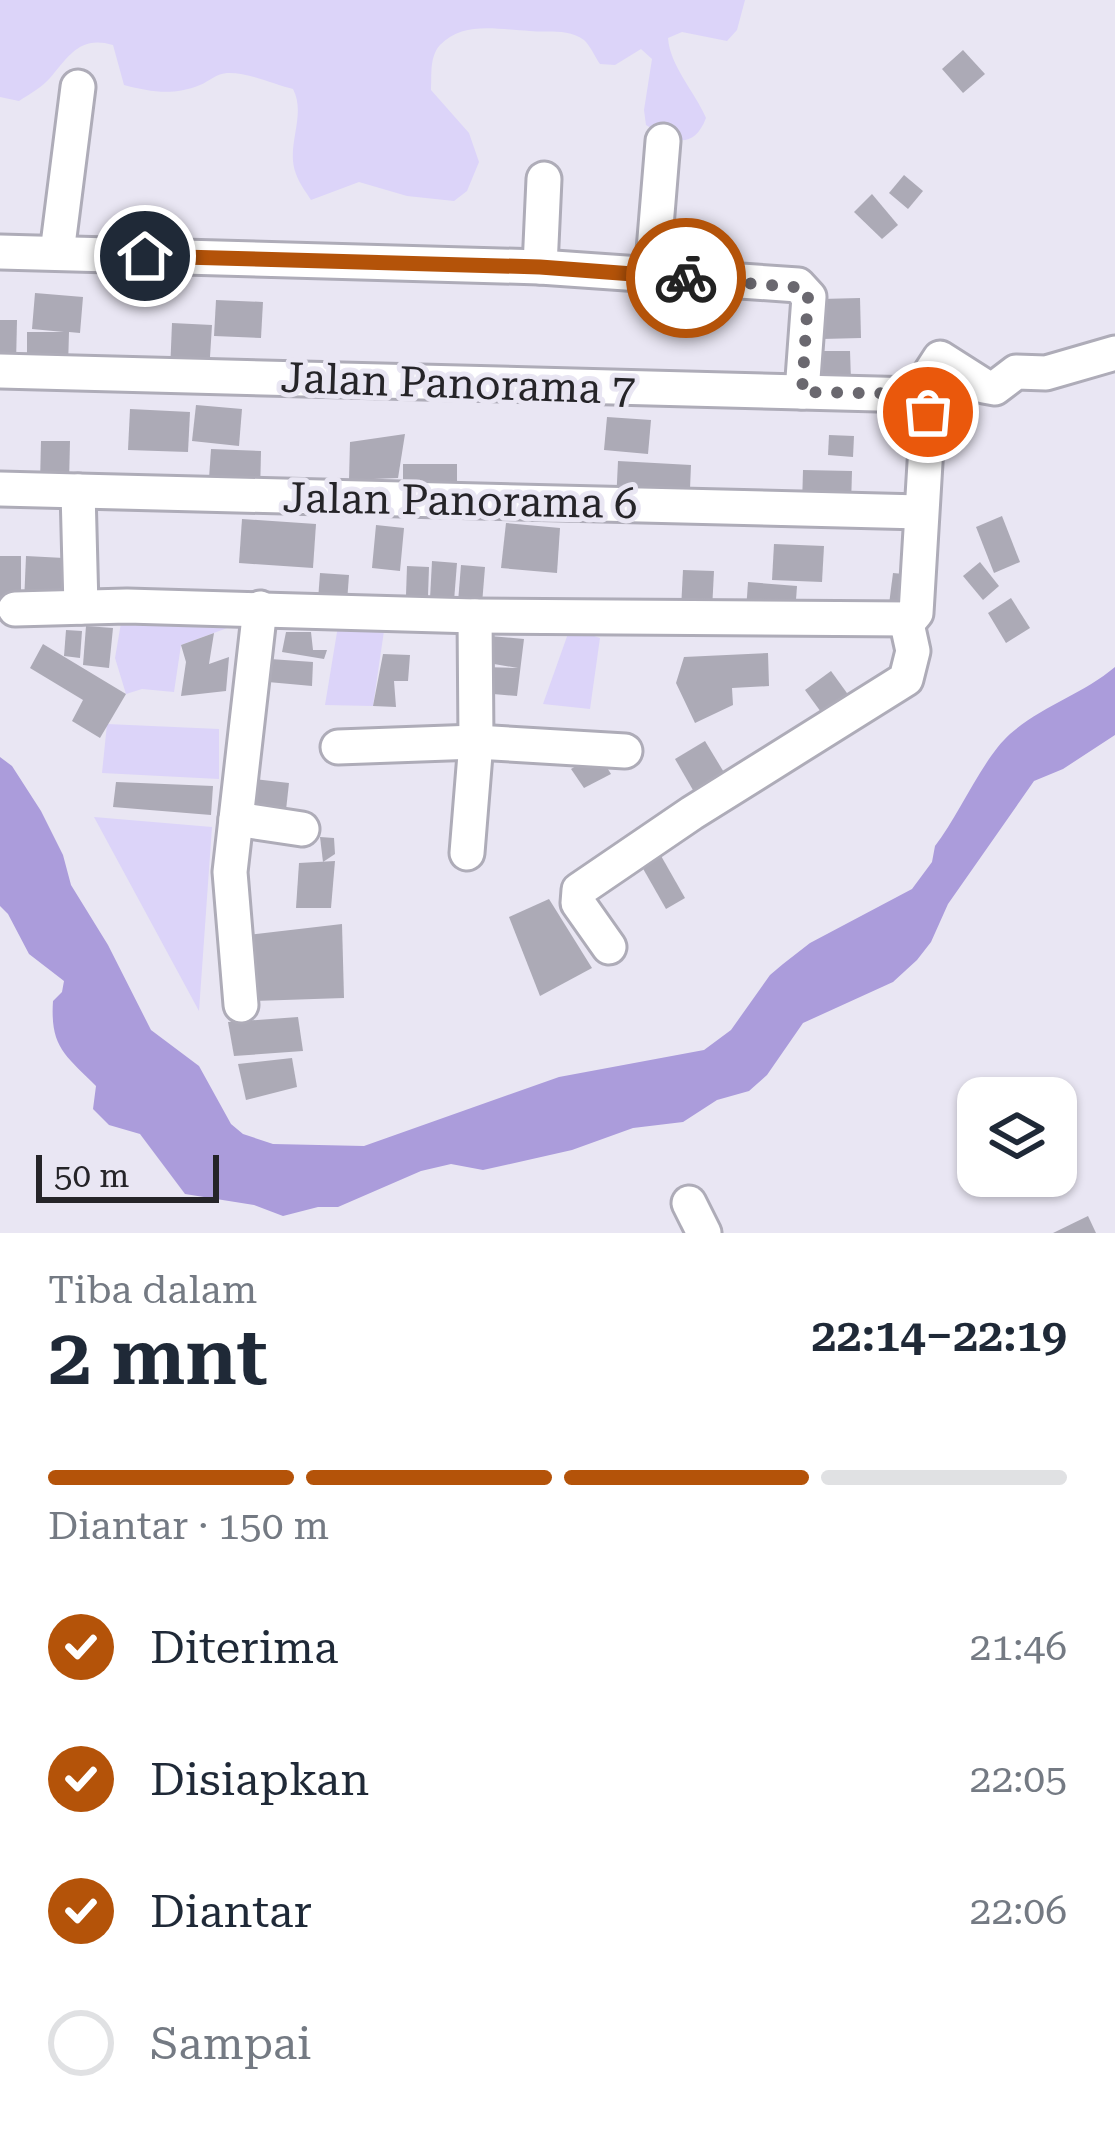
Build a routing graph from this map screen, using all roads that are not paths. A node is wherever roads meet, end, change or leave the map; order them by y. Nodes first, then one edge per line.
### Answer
1 (78, 87) dead end
2 (664, 141) dead end
3 (544, 178) dead end
4 (0, 252) edge
5 (57, 254) junction
6 (540, 267) junction
7 (652, 275) junction
8 (1115, 353) edge
9 (0, 370) edge
10 (802, 392) junction
11 (916, 394) junction
12 (0, 489) edge
13 (78, 491) junction
14 (920, 512) junction
15 (81, 607) junction
16 (260, 608) junction
17 (15, 609) dead end
18 (476, 616) junction
19 (905, 619) junction
20 (476, 742) junction
21 (338, 747) dead end
22 (625, 751) dead end
23 (236, 818) junction
24 (302, 829) dead end
25 (467, 853) dead end
26 (610, 946) dead end
27 (241, 1005) dead end

1 - 5 street
2 - 7 street
3 - 6 street
4 - 5 street
5 - 6 street
6 - 7 street
7 - 10 street
8 - 11 street
9 - 10 street, Jalan Panorama 7
10 - 11 street, Jalan Panorama 7
11 - 14 street
12 - 13 street, Jalan Panorama 6
13 - 14 street, Jalan Panorama 6
13 - 15 street
14 - 19 street
15 - 16 street
15 - 17 street
16 - 18 street
16 - 23 street
18 - 19 street
18 - 20 street
19 - 26 street
20 - 21 street
20 - 22 street
20 - 25 street
23 - 24 street
23 - 27 street

